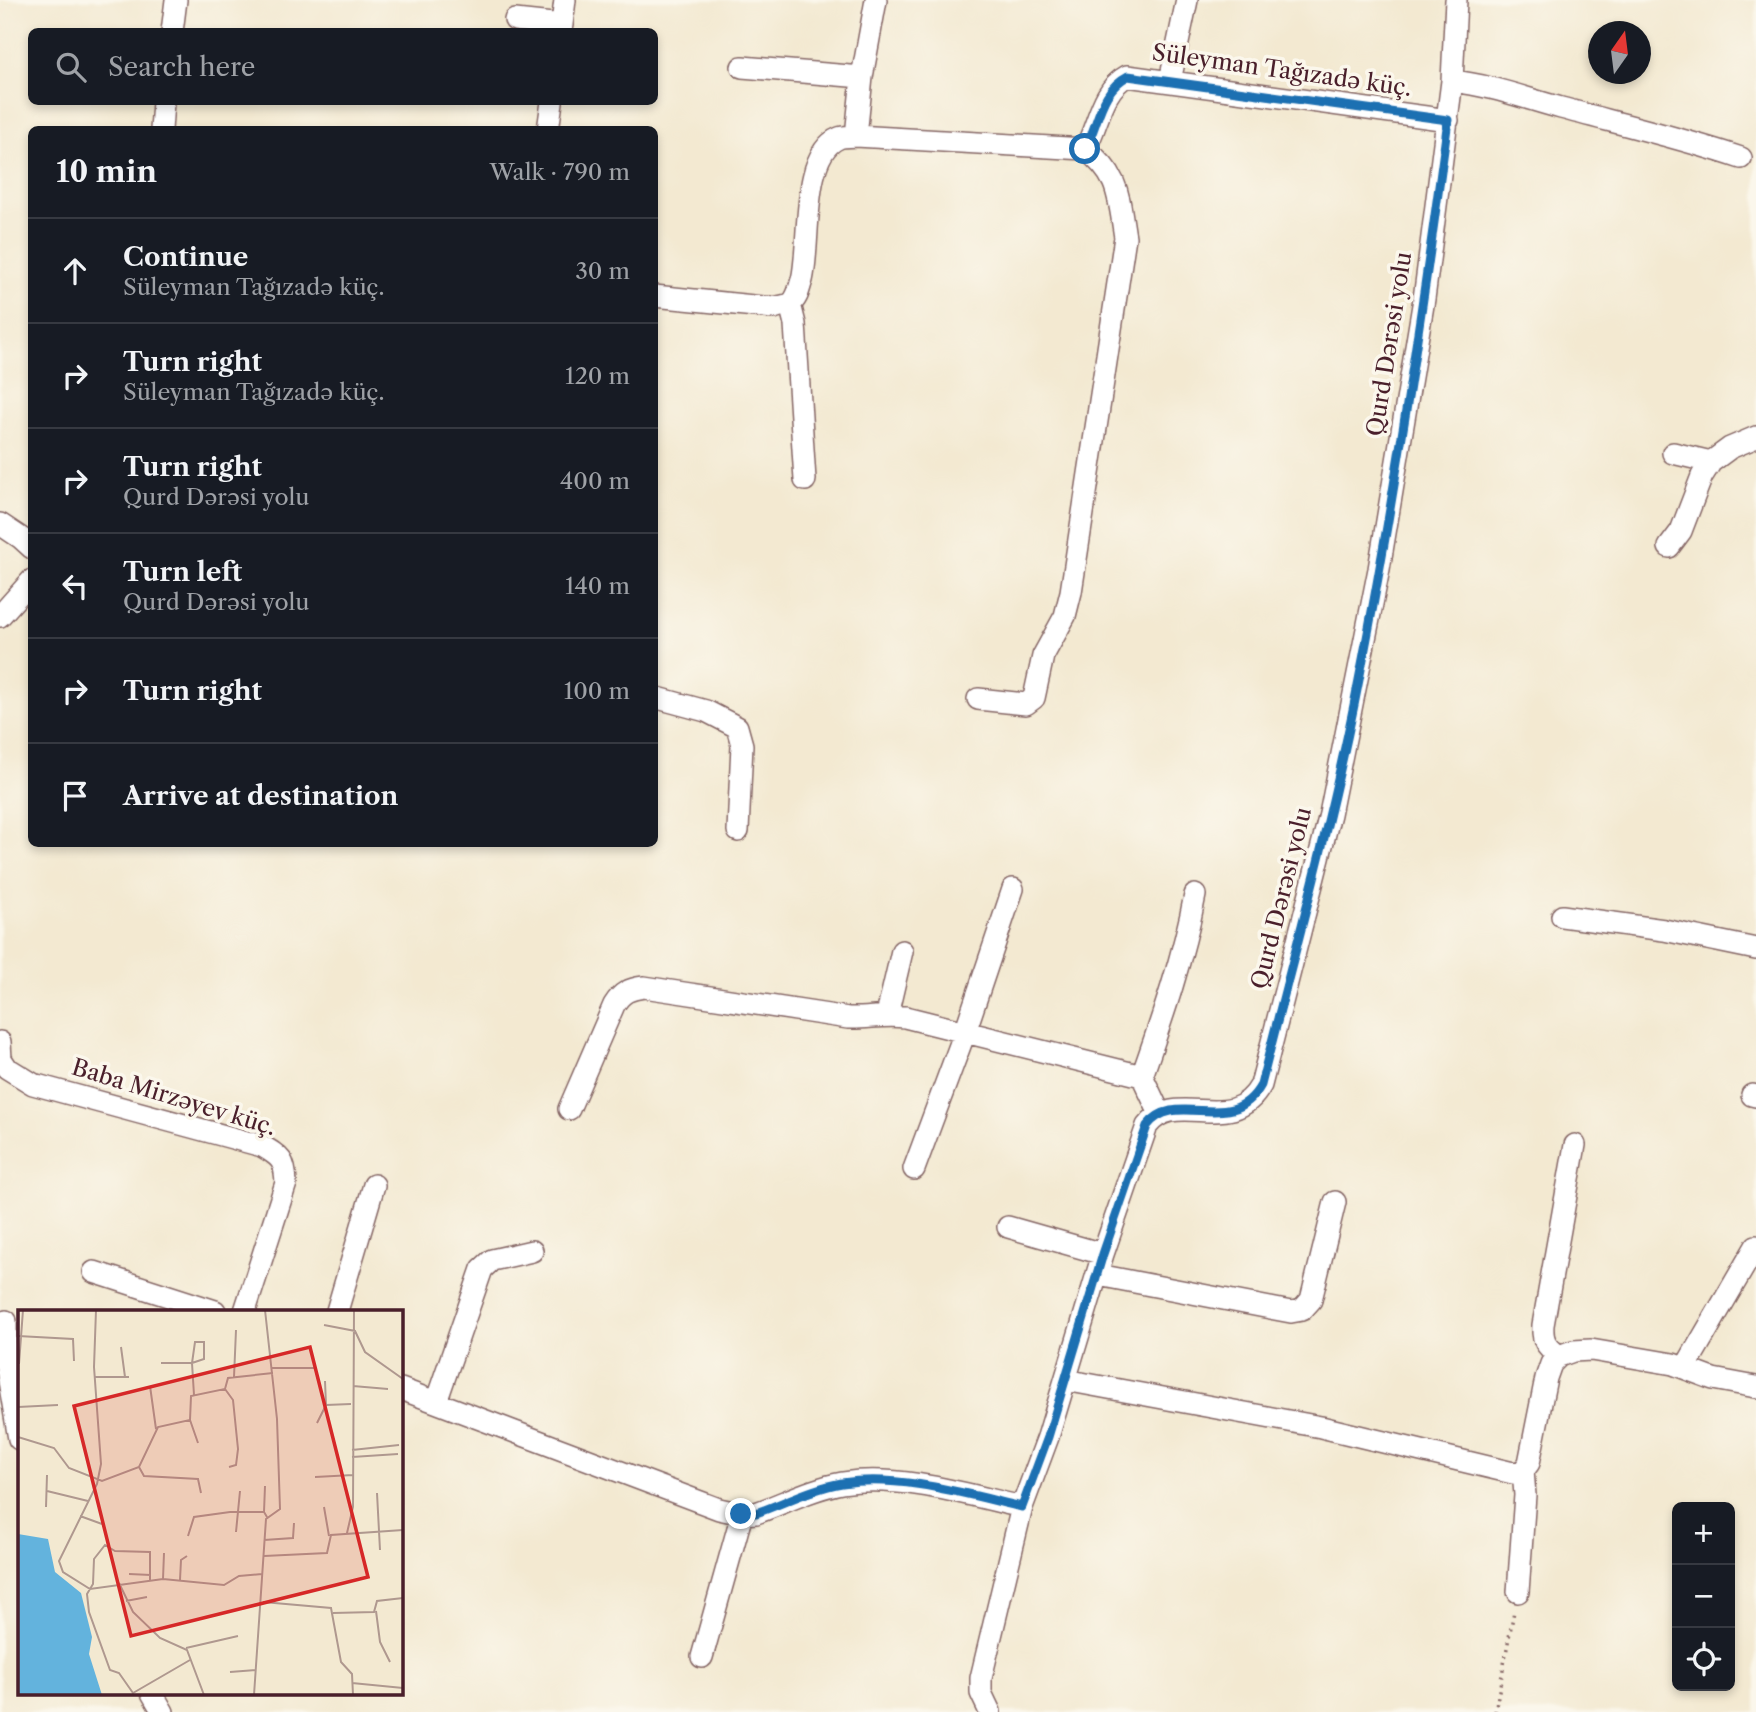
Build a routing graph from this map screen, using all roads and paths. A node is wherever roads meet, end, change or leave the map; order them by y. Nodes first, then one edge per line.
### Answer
1 (176, 0) edge
2 (565, 0) edge
3 (876, 0) edge
4 (1186, 0) edge
5 (1456, 0) edge
6 (514, 20) dead end
7 (172, 28) edge
8 (561, 28) edge
9 (742, 67) dead end
10 (862, 76) junction
11 (1170, 81) junction
12 (1452, 81) junction
13 (163, 105) edge
14 (552, 105) edge
15 (1448, 120) junction
16 (161, 126) edge
17 (549, 126) edge
18 (856, 136) junction
19 (1085, 149) junction
20 (1741, 158) dead end
21 (658, 296) edge
22 (790, 304) junction
23 (1756, 437) edge
24 (1673, 453) dead end
25 (1711, 462) junction
26 (805, 480) dead end
27 (0, 524) edge
28 (28, 544) edge
29 (1669, 547) dead end
30 (28, 584) edge
31 (0, 616) edge
32 (658, 698) edge
33 (978, 699) dead end
34 (738, 831) dead end
35 (1013, 889) dead end
36 (1195, 895) dead end
37 (1562, 916) dead end
38 (1756, 949) edge
39 (902, 951) dead end
40 (887, 1014) junction
41 (965, 1032) junction
42 (0, 1042) edge
43 (1142, 1076) junction
44 (569, 1109) dead end
45 (1160, 1114) junction
46 (1575, 1145) dead end
47 (914, 1169) dead end
48 (374, 1185) dead end
49 (1335, 1202) dead end
50 (1008, 1227) dead end
51 (1756, 1246) edge
52 (531, 1251) dead end
53 (1100, 1264) junction
54 (94, 1272) dead end
55 (212, 1310) edge
56 (246, 1310) edge
57 (337, 1310) edge
58 (9, 1322) edge
59 (1559, 1356) junction
60 (1685, 1368) junction
61 (1065, 1380) junction
62 (1756, 1387) edge
63 (402, 1389) edge
64 (436, 1402) junction
65 (18, 1433) edge
66 (1523, 1471) junction
67 (1022, 1507) junction
68 (741, 1514) junction
69 (1518, 1592) joint
70 (702, 1657) dead end
71 (153, 1694) edge
72 (983, 1709) edge
73 (163, 1712) edge
74 (1495, 1712) edge

1 - 7 street
2 - 8 street
3 - 10 street
4 - 11 street
5 - 12 street, Qurd Dərəsi yolu
6 - 8 street
9 - 10 street
10 - 18 street
11 - 15 street, Süleyman Tağızadə küç.
11 - 19 street, Süleyman Tağızadə küç.
12 - 15 street, Qurd Dərəsi yolu
12 - 20 street
13 - 16 street
14 - 17 street
15 - 45 street, Qurd Dərəsi yolu
18 - 19 street
18 - 22 street
19 - 33 street
21 - 22 street
22 - 26 street
23 - 25 street
24 - 25 street
25 - 29 street
27 - 28 street
30 - 31 street
32 - 34 street
35 - 41 street
36 - 43 street
37 - 38 street
39 - 40 street
40 - 41 street
40 - 44 street
41 - 43 street
41 - 47 street
42 - 56 street, Baba Mirzəyev küç.
43 - 45 street
45 - 53 street
46 - 59 street
48 - 57 street
49 - 53 street
50 - 53 street
51 - 60 street
52 - 64 street
53 - 61 street
54 - 55 street
58 - 65 street
59 - 60 street
59 - 66 street
60 - 62 street
61 - 66 street
61 - 67 street
63 - 64 street
64 - 68 street
66 - 69 street
67 - 68 street
67 - 72 street
68 - 70 street
69 - 74 path
71 - 73 street

